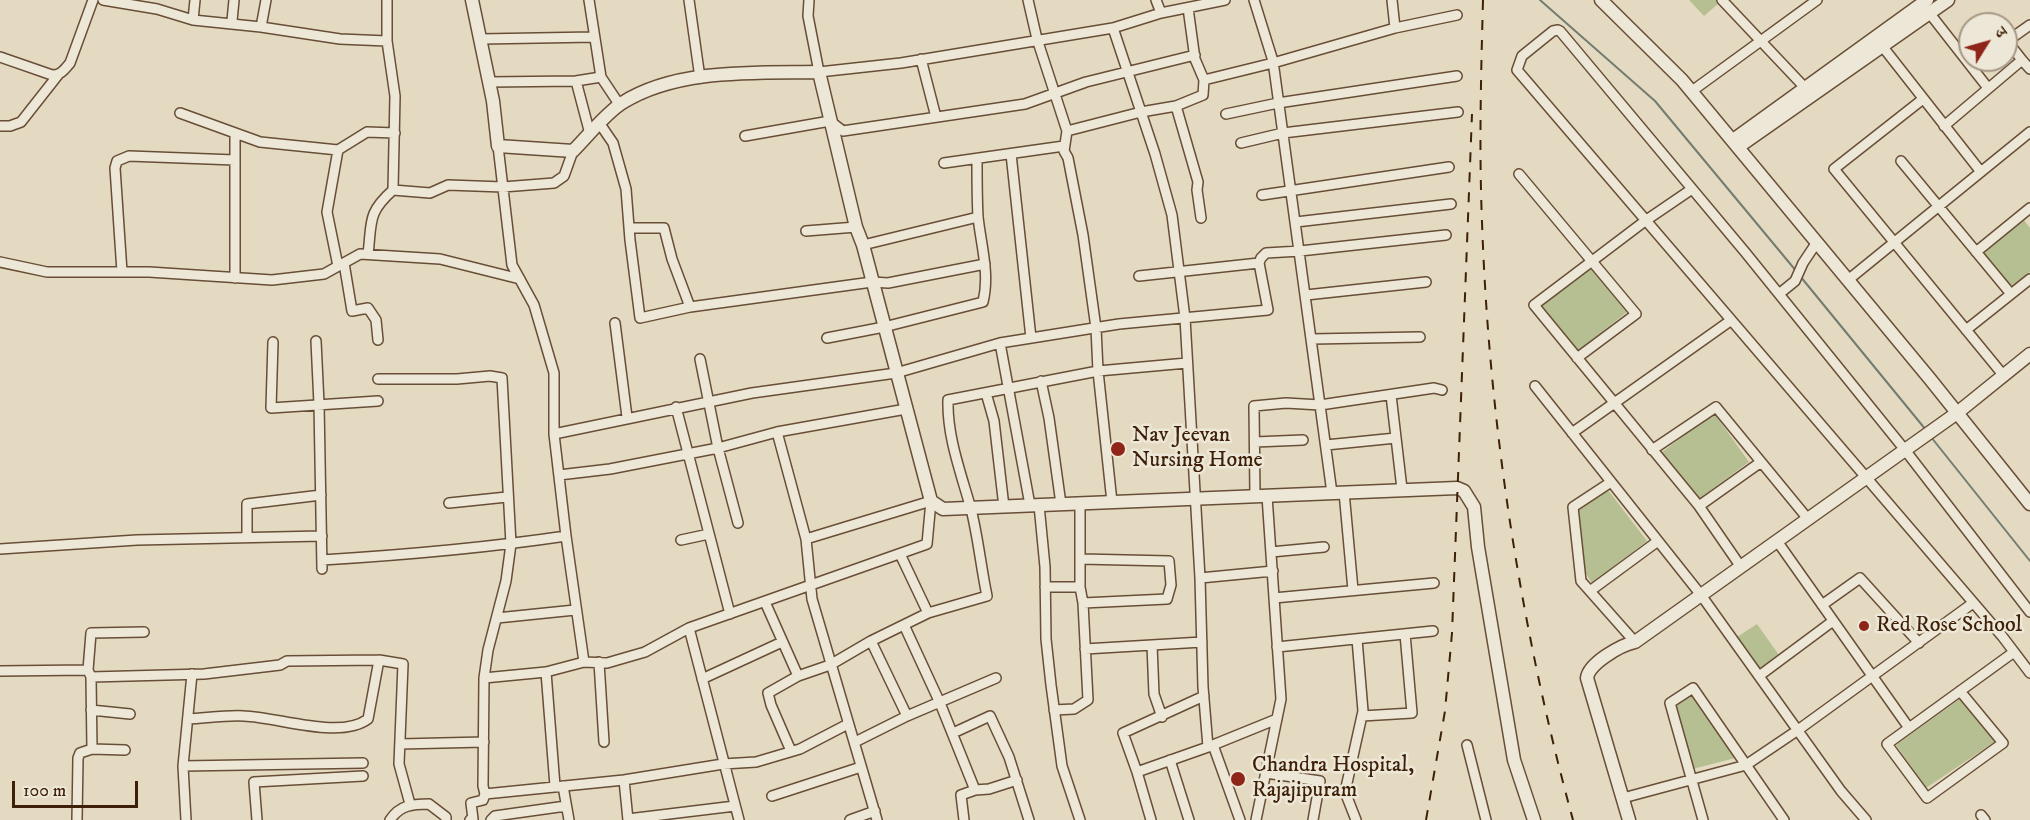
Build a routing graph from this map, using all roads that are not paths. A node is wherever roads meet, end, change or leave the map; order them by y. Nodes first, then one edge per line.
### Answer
1 (93, 0) edge
2 (103, 0) edge
3 (195, 0) edge
4 (234, 0) edge
5 (266, 0) edge
6 (387, 0) edge
7 (472, 0) edge
8 (589, 0) edge
9 (689, 0) edge
10 (809, 0) edge
11 (1028, 0) edge
12 (1156, 0) edge
13 (1225, 0) edge
14 (1254, 0) edge
15 (1392, 0) edge
16 (1601, 0) edge
17 (1722, 0) edge
18 (1817, 0) edge
19 (1948, 0) edge
20 (1206, 2) edge
21 (157, 5) edge
22 (1926, 5) edge
23 (1188, 8) junction
24 (1161, 14) junction
25 (1457, 15) dead end
26 (193, 20) junction
27 (232, 21) dead end
28 (261, 27) junction
29 (1113, 28) junction
30 (1395, 28) junction
31 (594, 37) junction
32 (481, 39) junction
33 (1037, 39) junction
34 (1761, 40) junction
35 (387, 41) junction
36 (1878, 42) junction
37 (1958, 43) edge
38 (1195, 55) junction
39 (2018, 55) edge
40 (0, 57) edge
41 (921, 59) junction
42 (2022, 60) junction
43 (1273, 63) junction
44 (2030, 69) edge
45 (819, 72) junction
46 (1128, 72) junction
47 (1980, 72) edge
48 (58, 75) junction
49 (1457, 76) dead end
50 (601, 77) junction
51 (700, 78) junction
52 (1204, 80) junction
53 (576, 81) junction
54 (489, 82) junction
55 (1988, 88) junction
56 (1692, 91) junction
57 (1809, 92) junction
58 (1055, 93) junction
59 (1923, 99) junction
60 (1278, 103) junction
61 (619, 104) junction
62 (1176, 106) junction
63 (1141, 112) junction
64 (1458, 112) dead end
65 (180, 113) dead end
66 (1226, 114) dead end
67 (936, 117) junction
68 (830, 121) junction
69 (600, 124) junction
70 (0, 126) edge
71 (1944, 126) junction
72 (1067, 131) junction
73 (2030, 132) edge
74 (395, 133) junction
75 (1282, 133) junction
76 (235, 134) junction
77 (590, 134) junction
78 (744, 136) dead end
79 (1241, 143) dead end
80 (1736, 144) junction
81 (498, 146) junction
82 (1064, 146) junction
83 (338, 150) junction
84 (573, 151) junction
85 (1011, 154) junction
86 (235, 160) junction
87 (977, 160) junction
88 (1901, 161) dead end
89 (944, 163) dead end
90 (1449, 167) dead end
91 (1981, 172) junction
92 (1519, 174) dead end
93 (502, 187) junction
94 (1692, 189) junction
95 (393, 190) junction
96 (1291, 191) junction
97 (1262, 195) dead end
98 (1451, 204) dead end
99 (1939, 206) junction
100 (2028, 213) edge
101 (978, 217) junction
102 (1201, 218) dead end
103 (1645, 221) junction
104 (1296, 222) junction
105 (856, 227) junction
106 (630, 228) junction
107 (806, 231) dead end
108 (1446, 235) dead end
109 (1817, 242) junction
110 (1893, 243) junction
111 (863, 245) junction
112 (1300, 251) junction
113 (1976, 252) junction
114 (368, 254) junction
115 (1592, 261) junction
116 (0, 262) edge
117 (1259, 263) junction
118 (341, 264) junction
119 (985, 264) junction
120 (122, 272) junction
121 (1179, 272) junction
122 (1139, 276) dead end
123 (235, 278) junction
124 (520, 279) junction
125 (2030, 279) edge
126 (1848, 280) junction
127 (872, 282) junction
128 (1426, 282) dead end
129 (1779, 294) junction
130 (2011, 294) junction
131 (1306, 295) junction
132 (690, 307) junction
133 (1185, 318) junction
134 (1731, 321) junction
135 (615, 323) dead end
136 (884, 327) junction
137 (1096, 328) junction
138 (1966, 330) junction
139 (1420, 337) dead end
140 (827, 338) dead end
141 (1031, 338) junction
142 (1312, 339) junction
143 (378, 340) dead end
144 (316, 341) dead end
145 (273, 342) dead end
146 (1000, 343) junction
147 (2030, 354) edge
148 (1577, 358) junction
149 (700, 359) dead end
150 (1187, 363) junction
151 (1098, 371) junction
152 (896, 373) junction
153 (2004, 376) junction
154 (378, 379) dead end
155 (1041, 381) junction
156 (1535, 387) dead end
157 (1008, 388) junction
158 (1442, 390) dead end
159 (986, 393) junction
160 (1391, 395) junction
161 (378, 401) dead end
162 (709, 401) junction
163 (319, 404) junction
164 (1614, 404) junction
165 (1320, 405) junction
166 (676, 407) junction
167 (906, 409) junction
168 (1957, 414) junction
169 (627, 417) junction
170 (777, 432) junction
171 (1572, 433) junction
172 (554, 434) junction
173 (1396, 438) junction
174 (1303, 440) dead end
175 (1255, 442) junction
176 (1326, 445) junction
177 (718, 448) junction
178 (1652, 450) junction
179 (1905, 450) junction
180 (688, 454) junction
181 (1761, 462) junction
182 (559, 475) junction
183 (1866, 478) junction
184 (1611, 482) junction
185 (1402, 489) junction
186 (1338, 492) junction
187 (321, 495) junction
188 (507, 497) junction
189 (1261, 497) junction
190 (1196, 500) junction
191 (931, 501) junction
192 (1112, 502) junction
193 (449, 503) dead end
194 (1061, 504) junction
195 (1080, 504) junction
196 (2030, 504) edge
197 (1035, 505) junction
198 (1699, 506) junction
199 (1004, 507) junction
200 (970, 508) junction
201 (1808, 519) junction
202 (738, 523) dead end
203 (709, 534) junction
204 (322, 536) junction
205 (566, 536) junction
206 (247, 537) junction
207 (806, 539) junction
208 (681, 540) dead end
209 (1658, 541) junction
210 (1777, 541) junction
211 (511, 544) junction
212 (1324, 548) dead end
213 (0, 549) edge
214 (1271, 552) junction
215 (900, 554) junction
216 (1081, 559) junction
217 (1741, 567) junction
218 (1273, 571) junction
219 (1200, 578) junction
220 (1434, 583) dead end
221 (811, 586) junction
222 (1045, 587) junction
223 (1080, 587) junction
224 (1353, 590) junction
225 (1590, 591) junction
226 (1701, 595) junction
227 (1274, 598) junction
228 (765, 602) junction
229 (1083, 603) junction
230 (1973, 603) junction
231 (1822, 605) junction
232 (575, 610) junction
233 (2030, 612) edge
234 (928, 613) junction
235 (730, 614) junction
236 (497, 618) junction
237 (1833, 621) junction
238 (903, 626) junction
239 (689, 628) junction
240 (1432, 631) dead end
241 (144, 632) dead end
242 (1405, 634) junction
243 (1357, 639) junction
244 (871, 641) junction
245 (782, 642) junction
246 (1202, 642) junction
247 (1635, 642) junction
248 (1918, 644) junction
249 (1152, 645) junction
250 (1277, 647) junction
251 (1085, 649) junction
252 (2014, 652) junction
253 (379, 660) junction
254 (584, 662) junction
255 (599, 662) junction
256 (830, 665) junction
257 (0, 670) edge
258 (546, 672) junction
259 (2030, 673) edge
260 (89, 674) junction
261 (192, 674) junction
262 (798, 676) junction
263 (1759, 676) junction
264 (1873, 676) junction
265 (484, 678) junction
266 (996, 678) dead end
267 (702, 679) junction
268 (1960, 691) junction
269 (1204, 696) junction
270 (940, 703) junction
271 (91, 710) junction
272 (1054, 710) junction
273 (130, 714) dead end
274 (907, 716) junction
275 (1362, 716) junction
276 (1162, 717) junction
277 (188, 719) junction
278 (1277, 719) junction
279 (848, 724) junction
280 (1910, 728) junction
281 (1798, 730) junction
282 (953, 733) junction
283 (484, 742) junction
284 (604, 742) dead end
285 (855, 742) junction
286 (400, 744) junction
287 (1467, 745) dead end
288 (1211, 746) junction
289 (92, 749) junction
290 (125, 750) dead end
291 (790, 751) junction
292 (1170, 760) junction
293 (363, 763) dead end
294 (253, 764) junction
295 (723, 764) junction
296 (1746, 765) junction
297 (183, 766) junction
298 (861, 767) junction
299 (1137, 772) junction
300 (1266, 773) junction
301 (363, 776) dead end
302 (624, 780) junction
303 (1017, 780) junction
304 (1690, 780) junction
305 (254, 782) junction
306 (559, 786) junction
307 (975, 790) junction
308 (485, 794) junction
309 (772, 796) dead end
310 (1623, 798) junction
311 (410, 804) junction
312 (566, 806) junction
313 (735, 806) junction
314 (876, 816) edge
315 (78, 820) edge
316 (186, 820) edge
317 (257, 820) edge
318 (390, 820) edge
319 (446, 820) edge
320 (470, 820) edge
321 (491, 820) edge
322 (569, 820) edge
323 (628, 820) edge
324 (739, 820) edge
325 (850, 820) edge
326 (964, 820) edge
327 (1029, 820) edge
328 (1080, 820) edge
329 (1151, 820) edge
330 (1189, 820) edge
331 (1240, 820) edge
332 (1256, 820) edge
333 (1313, 820) edge
334 (1356, 820) edge
335 (1486, 820) edge
336 (1534, 820) edge
337 (1629, 820) edge
338 (1703, 820) edge
339 (1784, 820) edge
340 (1866, 820) edge

1 - 48 street
2 - 21 street
3 - 26 street
4 - 27 street
5 - 28 street
6 - 35 street
7 - 32 street
8 - 31 street
9 - 51 street
10 - 45 street
11 - 33 street
12 - 24 street
13 - 20 street
14 - 43 street
15 - 30 street
16 - 56 street
17 - 34 street
18 - 34 street
19 - 22 street
20 - 23 street
21 - 26 street
22 - 36 street
22 - 37 street
23 - 24 street
23 - 38 street
24 - 29 street
25 - 30 street
26 - 28 street
28 - 35 street
29 - 33 street
29 - 46 street
30 - 43 street
31 - 32 street
31 - 50 street
32 - 54 street
33 - 41 street
33 - 58 street
34 - 56 street
34 - 57 street
35 - 74 street
36 - 57 street
36 - 59 street
38 - 46 street
38 - 52 street
39 - 42 street
40 - 48 street
41 - 45 street
41 - 67 street
42 - 44 street
42 - 55 street
43 - 52 street
43 - 60 street
45 - 51 street
45 - 68 street
46 - 58 street
46 - 63 street
47 - 55 street
48 - 70 street
49 - 60 street
50 - 53 street
50 - 61 street
51 - 61 street
52 - 62 street
53 - 54 street
53 - 77 street
54 - 81 street
55 - 71 street
56 - 80 street
57 - 80 street
58 - 67 street
58 - 72 street
59 - 71 street
59 - 110 street
60 - 66 street
60 - 75 street
61 - 69 street
62 - 63 street
62 - 102 street
63 - 72 street
63 - 121 street
64 - 75 street
65 - 76 street
67 - 68 street
68 - 78 street
68 - 105 street
69 - 77 street
69 - 106 street
71 - 91 street
72 - 82 street
73 - 91 street
74 - 83 street
74 - 95 street
75 - 79 street
75 - 96 street
76 - 83 street
76 - 86 street
77 - 84 street
80 - 109 street
81 - 84 street
81 - 93 street
82 - 85 street
82 - 137 street
83 - 118 street
84 - 93 street
85 - 87 street
85 - 141 street
86 - 120 street
86 - 123 street
87 - 89 street
87 - 101 street
88 - 99 street
90 - 96 street
91 - 99 street
92 - 115 street
93 - 95 street
93 - 124 street
94 - 103 street
94 - 103 street
94 - 129 street
95 - 114 street
96 - 97 street
96 - 104 street
98 - 104 street
99 - 110 street
99 - 113 street
100 - 113 street
101 - 111 street
101 - 119 street
103 - 115 street
103 - 134 street
104 - 112 street
105 - 107 street
105 - 111 street
106 - 132 street
106 - 132 street
108 - 112 street
109 - 126 street
109 - 129 street
110 - 126 street
110 - 138 street
111 - 127 street
112 - 117 street
112 - 131 street
113 - 130 street
114 - 118 street
114 - 124 street
115 - 148 street
115 - 148 street
116 - 120 street
117 - 121 street
117 - 133 street
118 - 123 street
118 - 143 street
119 - 127 street
119 - 136 street
120 - 123 street
121 - 122 street
121 - 133 street
124 - 172 street
125 - 130 street
126 - 168 street
127 - 132 street
127 - 136 street
128 - 131 street
129 - 179 street
130 - 138 street
131 - 142 street
133 - 137 street
133 - 150 street
134 - 164 street
134 - 183 street
135 - 169 street
136 - 140 street
136 - 152 street
137 - 141 street
137 - 151 street
138 - 153 street
139 - 142 street
141 - 146 street
142 - 165 street
144 - 163 street
145 - 163 street
146 - 152 street
146 - 157 street
147 - 153 street
148 - 164 street
149 - 162 street
150 - 151 street
150 - 190 street
151 - 155 street
151 - 192 street
152 - 162 street
152 - 167 street
153 - 168 street
154 - 188 street
155 - 157 street
155 - 194 street
156 - 171 street
157 - 159 street
157 - 197 street
158 - 160 street
159 - 199 street
159 - 200 street
160 - 165 street
160 - 173 street
161 - 163 street
162 - 166 street
162 - 177 street
163 - 187 street
164 - 171 street
164 - 178 street
165 - 175 street
165 - 176 street
166 - 169 street
166 - 180 street
167 - 170 street
167 - 191 street
168 - 179 street
168 - 196 street
169 - 172 street
170 - 177 street
170 - 207 street
171 - 184 street
172 - 182 street
173 - 176 street
173 - 185 street
174 - 175 street
175 - 189 street
176 - 186 street
177 - 180 street
177 - 202 street
178 - 181 street
178 - 198 street
179 - 183 street
179 - 233 street
180 - 182 street
180 - 203 street
181 - 198 street
181 - 201 street
182 - 205 street
183 - 201 street
183 - 230 street
184 - 209 street
184 - 225 street
185 - 186 street
185 - 336 street
186 - 189 street
186 - 224 street
187 - 204 street
187 - 206 street
188 - 193 street
188 - 211 street
189 - 190 street
189 - 214 street
190 - 192 street
190 - 219 street
191 - 200 street
191 - 207 street
191 - 215 street
192 - 195 street
194 - 195 street
194 - 197 street
195 - 216 street
197 - 199 street
197 - 222 street
198 - 217 street
199 - 200 street
200 - 234 street
201 - 210 street
203 - 208 street
203 - 235 street
204 - 206 street
204 - 211 street
205 - 211 street
205 - 232 street
206 - 213 street
207 - 221 street
209 - 225 street
209 - 226 street
210 - 217 street
210 - 231 street
211 - 236 street
212 - 214 street
214 - 218 street
215 - 221 street
215 - 234 street
216 - 223 street
216 - 229 street
217 - 226 street
218 - 219 street
218 - 227 street
219 - 246 street
220 - 224 street
221 - 228 street
221 - 256 street
222 - 223 street
222 - 272 street
223 - 229 street
224 - 227 street
225 - 247 street
226 - 247 street
226 - 263 street
227 - 250 street
228 - 235 street
228 - 245 street
229 - 251 street
230 - 248 street
230 - 252 street
231 - 237 street
231 - 248 street
232 - 236 street
232 - 254 street
234 - 238 street
235 - 239 street
236 - 265 street
237 - 263 street
237 - 264 street
238 - 244 street
238 - 270 street
239 - 255 street
239 - 267 street
240 - 242 street
241 - 260 street
242 - 243 street
242 - 275 street
243 - 250 street
243 - 275 street
244 - 256 street
244 - 274 street
245 - 262 street
245 - 267 street
246 - 249 street
246 - 269 street
247 - 310 street
248 - 264 street
249 - 251 street
249 - 276 street
250 - 278 street
251 - 272 street
252 - 259 street
252 - 268 street
253 - 261 street
253 - 277 street
253 - 286 street
254 - 255 street
254 - 258 street
255 - 284 street
256 - 262 street
256 - 279 street
257 - 260 street
258 - 265 street
258 - 306 street
260 - 261 street
260 - 271 street
261 - 277 street
262 - 291 street
263 - 281 street
264 - 280 street
264 - 281 street
265 - 283 street
266 - 270 street
267 - 295 street
268 - 280 street
268 - 280 street
269 - 276 street
269 - 288 street
270 - 274 street
270 - 282 street
271 - 273 street
271 - 289 street
272 - 328 street
274 - 285 street
275 - 334 street
276 - 299 street
277 - 297 street
278 - 288 street
278 - 300 street
279 - 285 street
279 - 291 street
281 - 296 street
281 - 340 street
282 - 303 street
282 - 307 street
283 - 286 street
283 - 308 street
285 - 298 street
286 - 311 street
287 - 335 street
288 - 292 street
288 - 331 street
289 - 290 street
289 - 315 street
291 - 295 street
292 - 299 street
292 - 330 street
293 - 294 street
294 - 297 street
294 - 305 street
295 - 302 street
295 - 313 street
296 - 304 street
296 - 304 street
296 - 339 street
297 - 316 street
298 - 309 street
298 - 314 street
299 - 329 street
300 - 332 street
300 - 333 street
301 - 305 street
302 - 306 street
302 - 323 street
303 - 307 street
303 - 327 street
304 - 310 street
304 - 338 street
305 - 317 street
306 - 308 street
306 - 312 street
307 - 326 street
308 - 320 street
310 - 337 street
311 - 318 street
311 - 319 street
312 - 321 street
312 - 322 street
313 - 323 street
313 - 324 street
314 - 325 street

